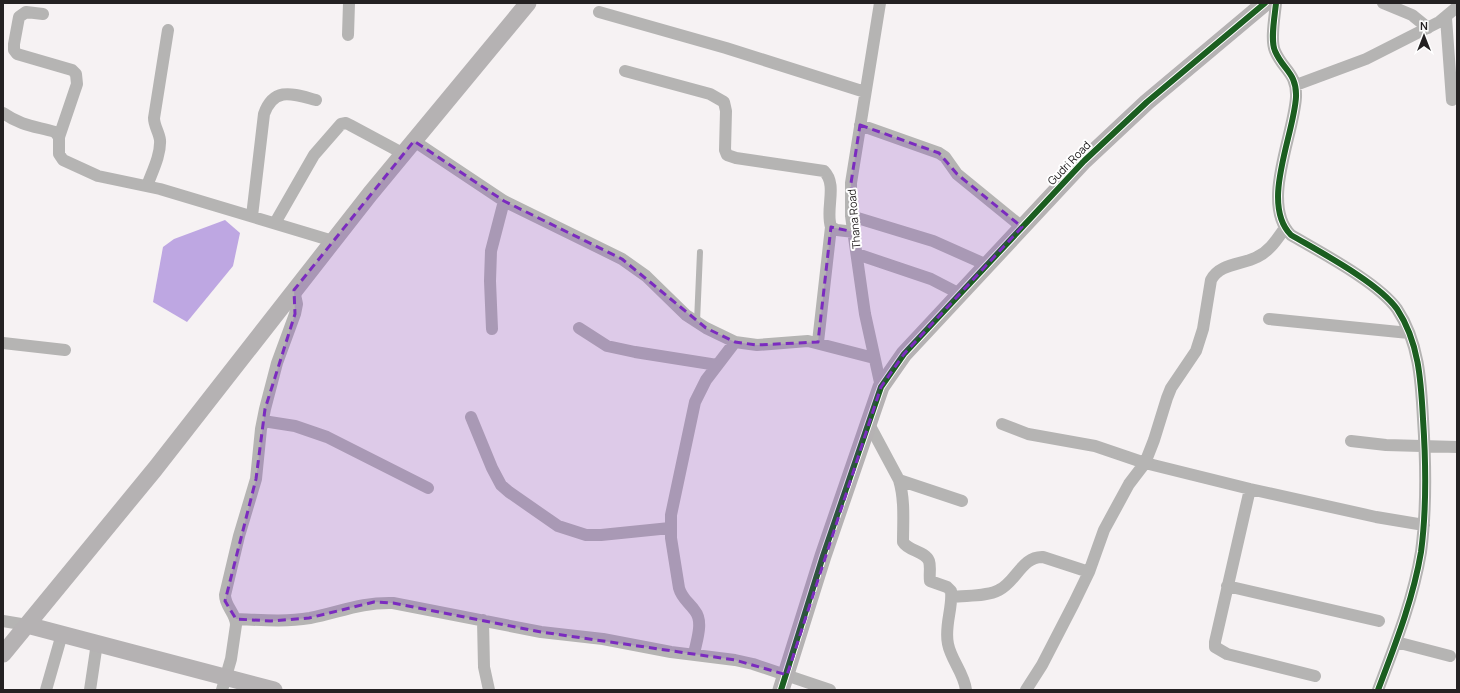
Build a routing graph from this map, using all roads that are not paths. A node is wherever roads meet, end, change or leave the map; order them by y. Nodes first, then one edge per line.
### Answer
1 (349, 3) edge
2 (528, 3) edge
3 (880, 3) edge
4 (1264, 3) edge
5 (1276, 3) edge
6 (1383, 3) edge
7 (1457, 7) edge
8 (598, 12) dead end
9 (42, 14) dead end
10 (1446, 18) junction
11 (1428, 28) junction
12 (168, 30) dead end
13 (348, 35) dead end
14 (625, 71) dead end
15 (1296, 85) junction
16 (865, 92) junction
17 (316, 100) dead end
18 (1452, 100) dead end
19 (3, 113) edge
20 (860, 125) junction
21 (59, 137) junction
22 (409, 147) junction
23 (147, 186) junction
24 (504, 201) junction
25 (252, 216) junction
26 (852, 216) junction
27 (275, 224) junction
28 (831, 227) junction
29 (1022, 227) junction
30 (1284, 228) junction
31 (854, 232) junction
32 (333, 241) junction
33 (700, 252) dead end
34 (857, 254) junction
35 (987, 265) junction
36 (294, 290) junction
37 (960, 294) junction
38 (1269, 319) dead end
39 (697, 322) junction
40 (492, 328) dead end
41 (579, 328) dead end
42 (1409, 333) junction
43 (734, 342) junction
44 (818, 342) junction
45 (3, 343) edge
46 (65, 350) dead end
47 (874, 358) junction
48 (717, 365) junction
49 (881, 387) junction
50 (471, 417) dead end
51 (263, 421) junction
52 (869, 424) junction
53 (1002, 424) dead end
54 (1350, 441) dead end
55 (1425, 446) junction
56 (1457, 447) edge
57 (1145, 463) junction
58 (899, 480) junction
59 (428, 488) dead end
60 (1250, 489) junction
61 (962, 501) dead end
62 (1424, 525) junction
63 (670, 528) junction
64 (1089, 572) junction
65 (1227, 586) junction
66 (952, 597) junction
67 (236, 619) junction
68 (483, 620) junction
69 (3, 621) edge
70 (1379, 621) dead end
71 (27, 625) junction
72 (62, 634) junction
73 (1396, 642) junction
74 (97, 643) junction
75 (3, 654) edge
76 (694, 654) junction
77 (1450, 656) dead end
78 (1315, 676) dead end
79 (784, 682) edge
80 (224, 684) edge
81 (46, 690) edge
82 (90, 690) edge
83 (274, 690) edge
84 (489, 690) edge
85 (830, 690) edge
86 (966, 690) edge
87 (1026, 690) edge
88 (1378, 690) edge

1 - 13 street
2 - 22 main road
3 - 16 street, Thana Road
4 - 29 main road, Gudri Road
5 - 15 street
6 - 11 street
7 - 10 street
8 - 16 street
9 - 21 street
10 - 11 street
10 - 18 street
11 - 15 street
12 - 23 street
14 - 28 street
15 - 30 street
16 - 20 street, Thana Road
17 - 25 street
19 - 21 street
20 - 26 street, Thana Road
20 - 29 street
21 - 23 street
22 - 24 street
22 - 27 street
22 - 32 main road
23 - 25 street
24 - 39 street
24 - 40 street
25 - 27 street
26 - 31 street, Thana Road
26 - 35 street
27 - 32 street
28 - 31 street
28 - 44 street
29 - 35 main road, Gudri Road
30 - 42 street
30 - 57 street
31 - 34 street, Thana Road
32 - 36 main road
33 - 39 lane
34 - 37 street
34 - 47 street, Thana Road
35 - 37 main road, Gudri Road
36 - 51 street
36 - 71 main road
37 - 49 main road, Gudri Road
38 - 42 street
39 - 43 street
41 - 48 street
42 - 55 street
43 - 44 street
43 - 48 street
44 - 47 street
45 - 46 street
47 - 49 street, Thana Road
48 - 63 street
49 - 52 main road, Gudri Road
50 - 63 street
51 - 59 street
51 - 67 street
52 - 58 street
52 - 79 main road, Gudri Road
53 - 57 street
54 - 55 street
55 - 56 street
55 - 62 street
57 - 60 street
57 - 64 street
58 - 61 street
58 - 66 street
60 - 62 street
60 - 65 street
62 - 73 street
63 - 76 street
64 - 66 street
64 - 87 street
65 - 70 street
65 - 78 street
66 - 86 street
67 - 68 street
67 - 80 street
68 - 76 street
68 - 84 street
69 - 71 street
71 - 72 main road
71 - 75 main road
72 - 74 main road
72 - 81 street
73 - 77 street
73 - 88 street
74 - 80 main road
74 - 82 street
76 - 79 street
79 - 85 street
80 - 83 main road

